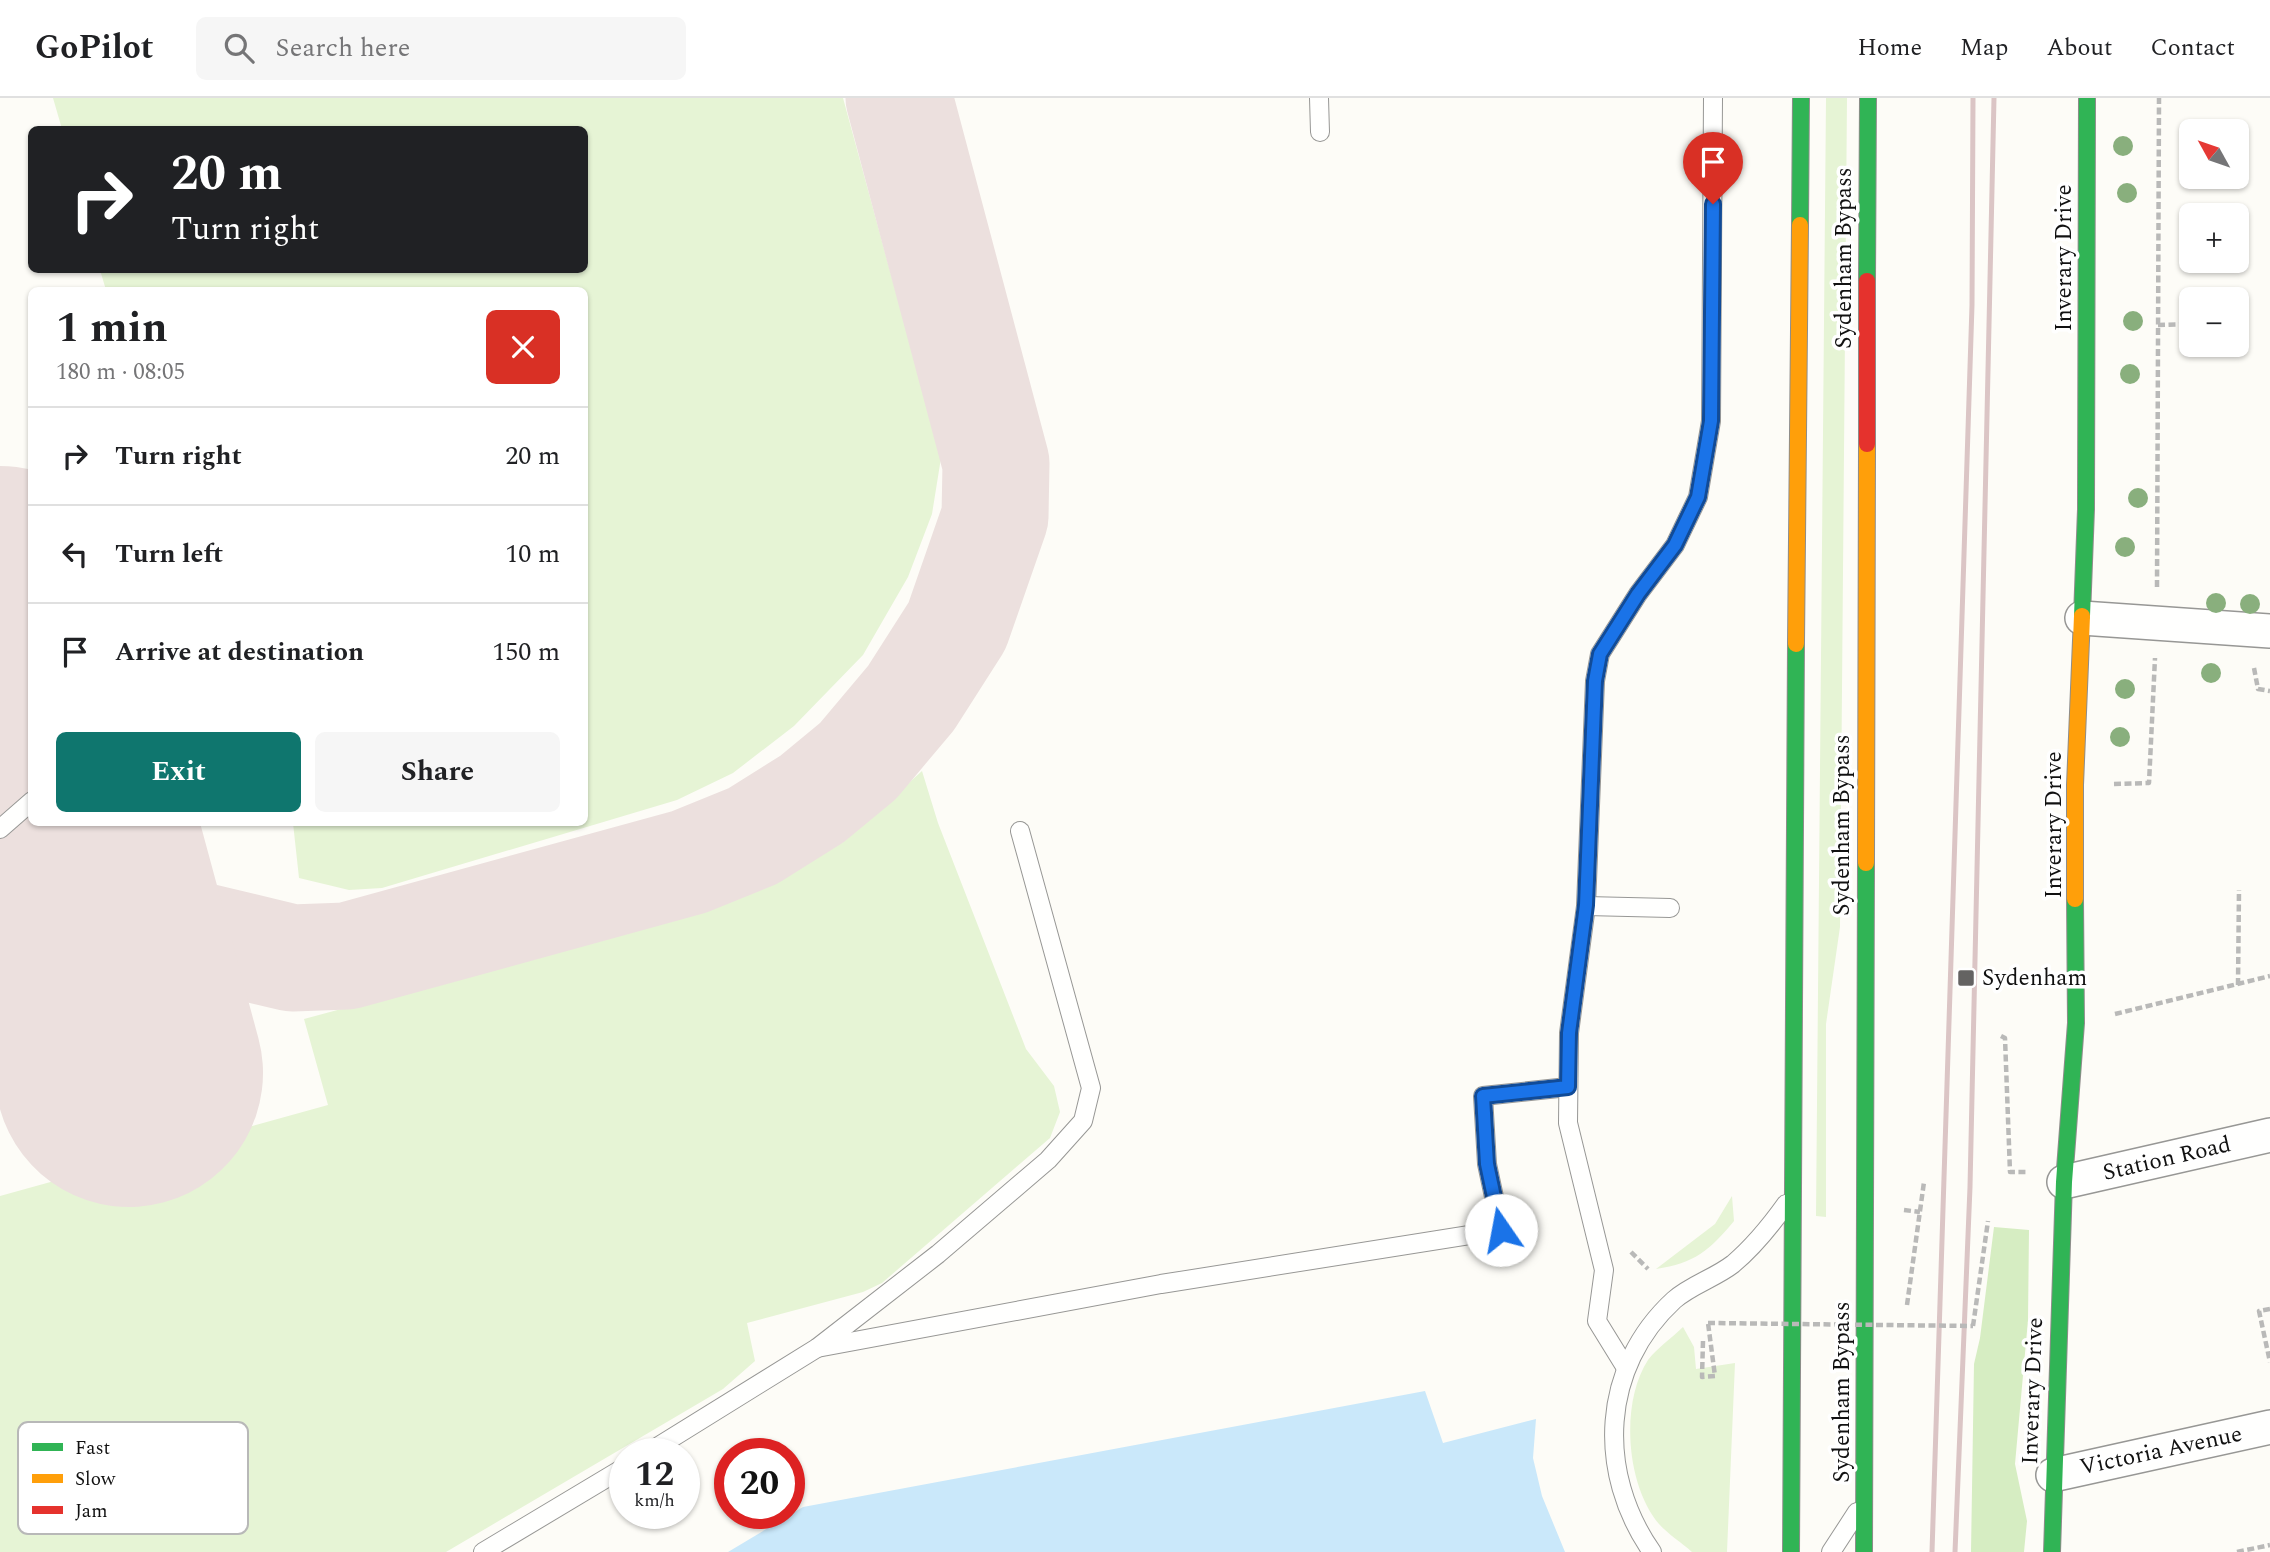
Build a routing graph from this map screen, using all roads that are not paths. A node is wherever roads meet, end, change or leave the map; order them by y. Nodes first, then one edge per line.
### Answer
1 (1319, 98) edge
2 (1713, 98) edge
3 (1801, 98) edge
4 (1868, 98) edge
5 (2087, 98) edge
6 (1320, 132) dead end
7 (2082, 618) junction
8 (2270, 631) edge
9 (28, 804) edge
10 (0, 829) edge
11 (1020, 831) dead end
12 (1586, 905) junction
13 (1671, 908) dead end
14 (1568, 1087) junction
15 (2270, 1135) edge
16 (2049, 1181) junction
17 (1791, 1198) junction
18 (817, 1348) junction
19 (1626, 1368) junction
20 (2270, 1427) edge
21 (672, 1438) edge
22 (2053, 1475) junction
23 (609, 1477) edge
24 (1864, 1500) junction
25 (483, 1552) edge
26 (1652, 1552) edge
27 (1791, 1552) edge
28 (1831, 1552) edge
29 (1864, 1552) edge
30 (2052, 1552) edge

1 - 6 lane
2 - 12 lane
3 - 17 main road, Sydenham Bypass
4 - 24 main road, Sydenham Bypass
5 - 7 main road, Inverary Drive
7 - 8 street
7 - 16 main road, Inverary Drive
9 - 10 lane
11 - 18 lane
12 - 13 lane
12 - 14 lane
14 - 18 lane
14 - 19 lane
15 - 16 street, Station Road
16 - 22 main road, Inverary Drive
17 - 19 lane
17 - 27 main road, Sydenham Bypass
18 - 21 lane
19 - 26 lane
20 - 22 street, Victoria Avenue
22 - 30 main road, Inverary Drive
23 - 25 lane
24 - 28 lane
24 - 29 main road, Sydenham Bypass

